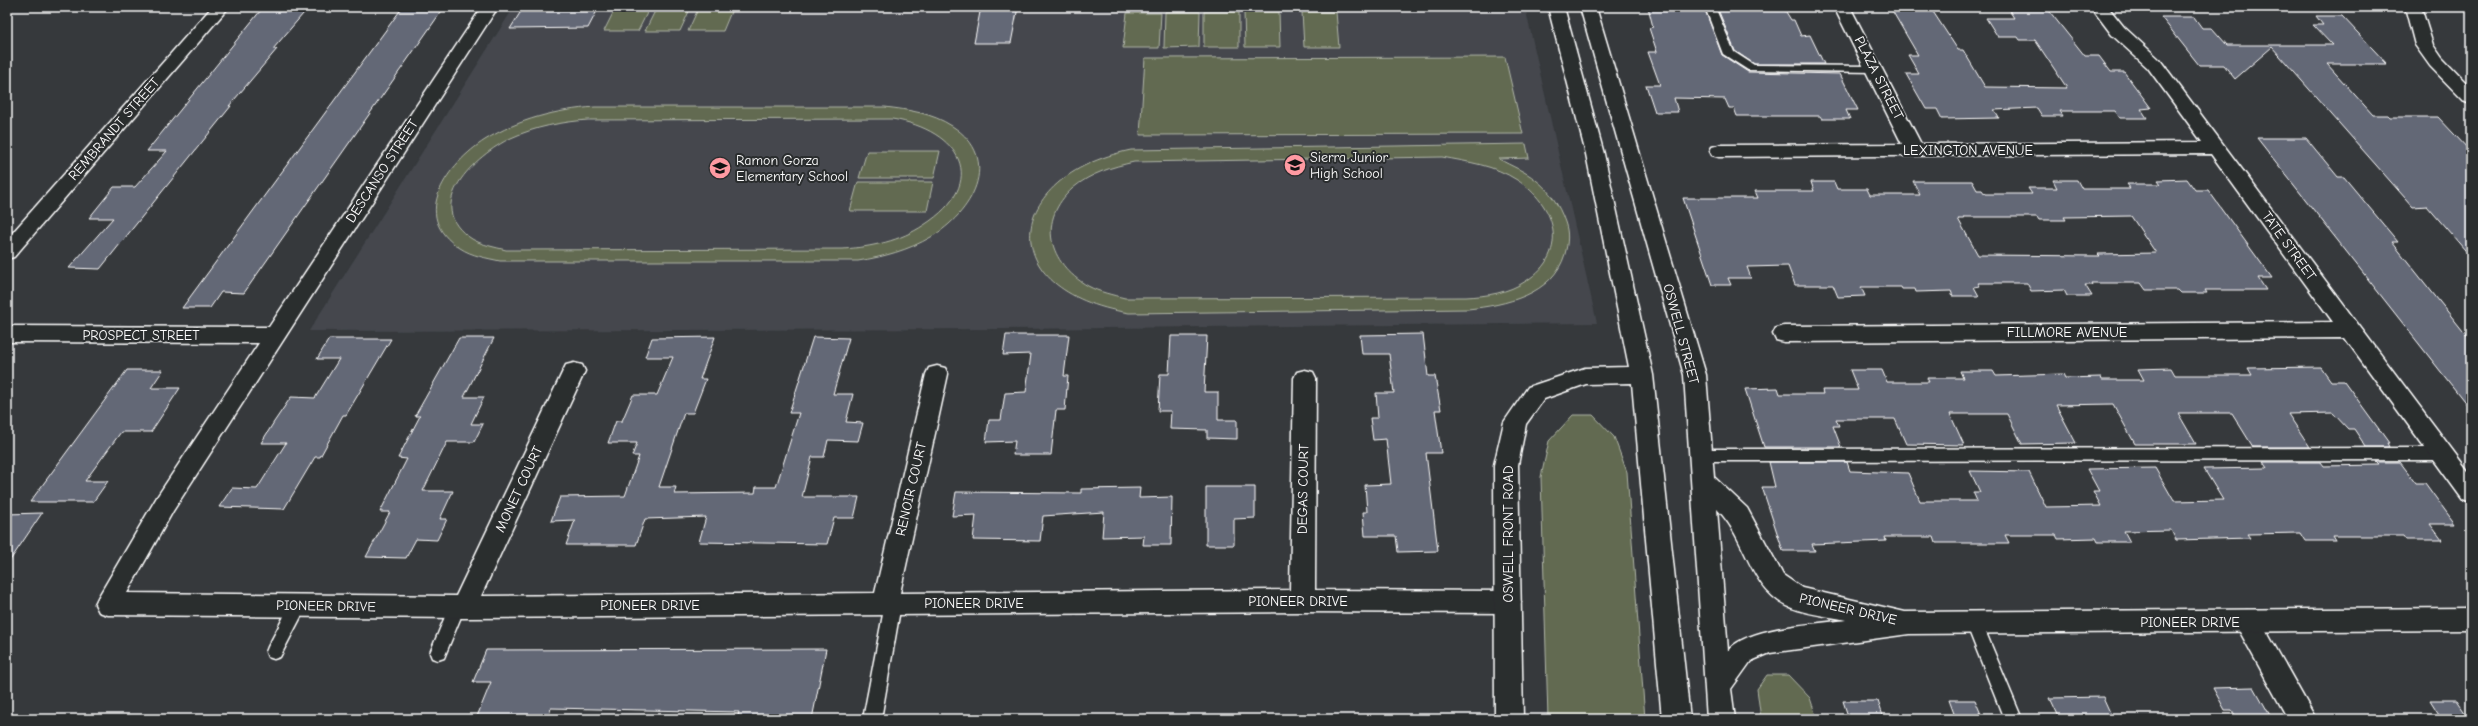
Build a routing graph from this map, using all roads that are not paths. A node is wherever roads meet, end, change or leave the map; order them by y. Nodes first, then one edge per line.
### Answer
1 (221, 7) edge
2 (490, 7) edge
3 (1556, 7) edge
4 (1588, 7) edge
5 (1710, 7) edge
6 (1842, 7) edge
7 (2099, 7) edge
8 (2413, 7) edge
9 (1874, 69) junction
10 (2471, 98) edge
11 (2216, 148) junction
12 (1915, 150) junction
13 (1719, 151) dead end
14 (7, 252) edge
15 (2351, 330) junction
16 (7, 334) edge
17 (1784, 334) dead end
18 (274, 335) junction
19 (574, 371) dead end
20 (937, 374) dead end
21 (1642, 375) junction
22 (1305, 378) dead end
23 (2442, 454) junction
24 (1701, 455) junction
25 (1702, 480) junction
26 (2471, 493) edge
27 (1302, 601) junction
28 (1508, 602) junction
29 (889, 604) junction
30 (298, 606) junction
31 (460, 607) junction
32 (2471, 619) edge
33 (2247, 621) junction
34 (1909, 623) junction
35 (1974, 623) junction
36 (274, 652) dead end
37 (438, 653) dead end
38 (1717, 686) junction
39 (872, 719) edge
40 (1509, 719) edge
41 (1676, 719) edge
42 (1721, 719) edge
43 (2014, 719) edge
44 (2302, 719) edge

1 - 14 street, REMBRANDT STREET
2 - 18 street, DESCANSO STREET
3 - 21 street
4 - 24 street, OSWELL STREET
5 - 9 lane
6 - 9 street, PLAZA STREET
7 - 11 street, TATE STREET
8 - 10 street
9 - 12 street, PLAZA STREET
11 - 12 street, LEXINGTON AVENUE
11 - 15 street, TATE STREET
12 - 13 street, LEXINGTON AVENUE
15 - 17 street, FILLMORE AVENUE
15 - 23 street, TATE STREET
16 - 18 street, PROSPECT STREET
18 - 30 street, PIONEER DRIVE
19 - 31 street, MONET COURT
20 - 29 street, RENOIR COURT
21 - 28 street, OSWELL FRONT ROAD
21 - 41 street
22 - 27 street, DEGAS COURT
23 - 24 lane
23 - 26 street, TATE STREET
24 - 25 street, OSWELL STREET
25 - 34 street, PIONEER DRIVE
25 - 38 street, OSWELL STREET
27 - 28 street, PIONEER DRIVE
27 - 29 street, PIONEER DRIVE
28 - 40 street, OSWELL FRONT ROAD
29 - 31 street, PIONEER DRIVE
29 - 39 lane
30 - 31 street, PIONEER DRIVE
30 - 36 lane
31 - 37 lane
32 - 33 street, PIONEER DRIVE
33 - 35 street, PIONEER DRIVE
33 - 44 street
34 - 35 street, PIONEER DRIVE
34 - 38 street, PIONEER DRIVE
35 - 43 lane
38 - 42 street, OSWELL STREET

